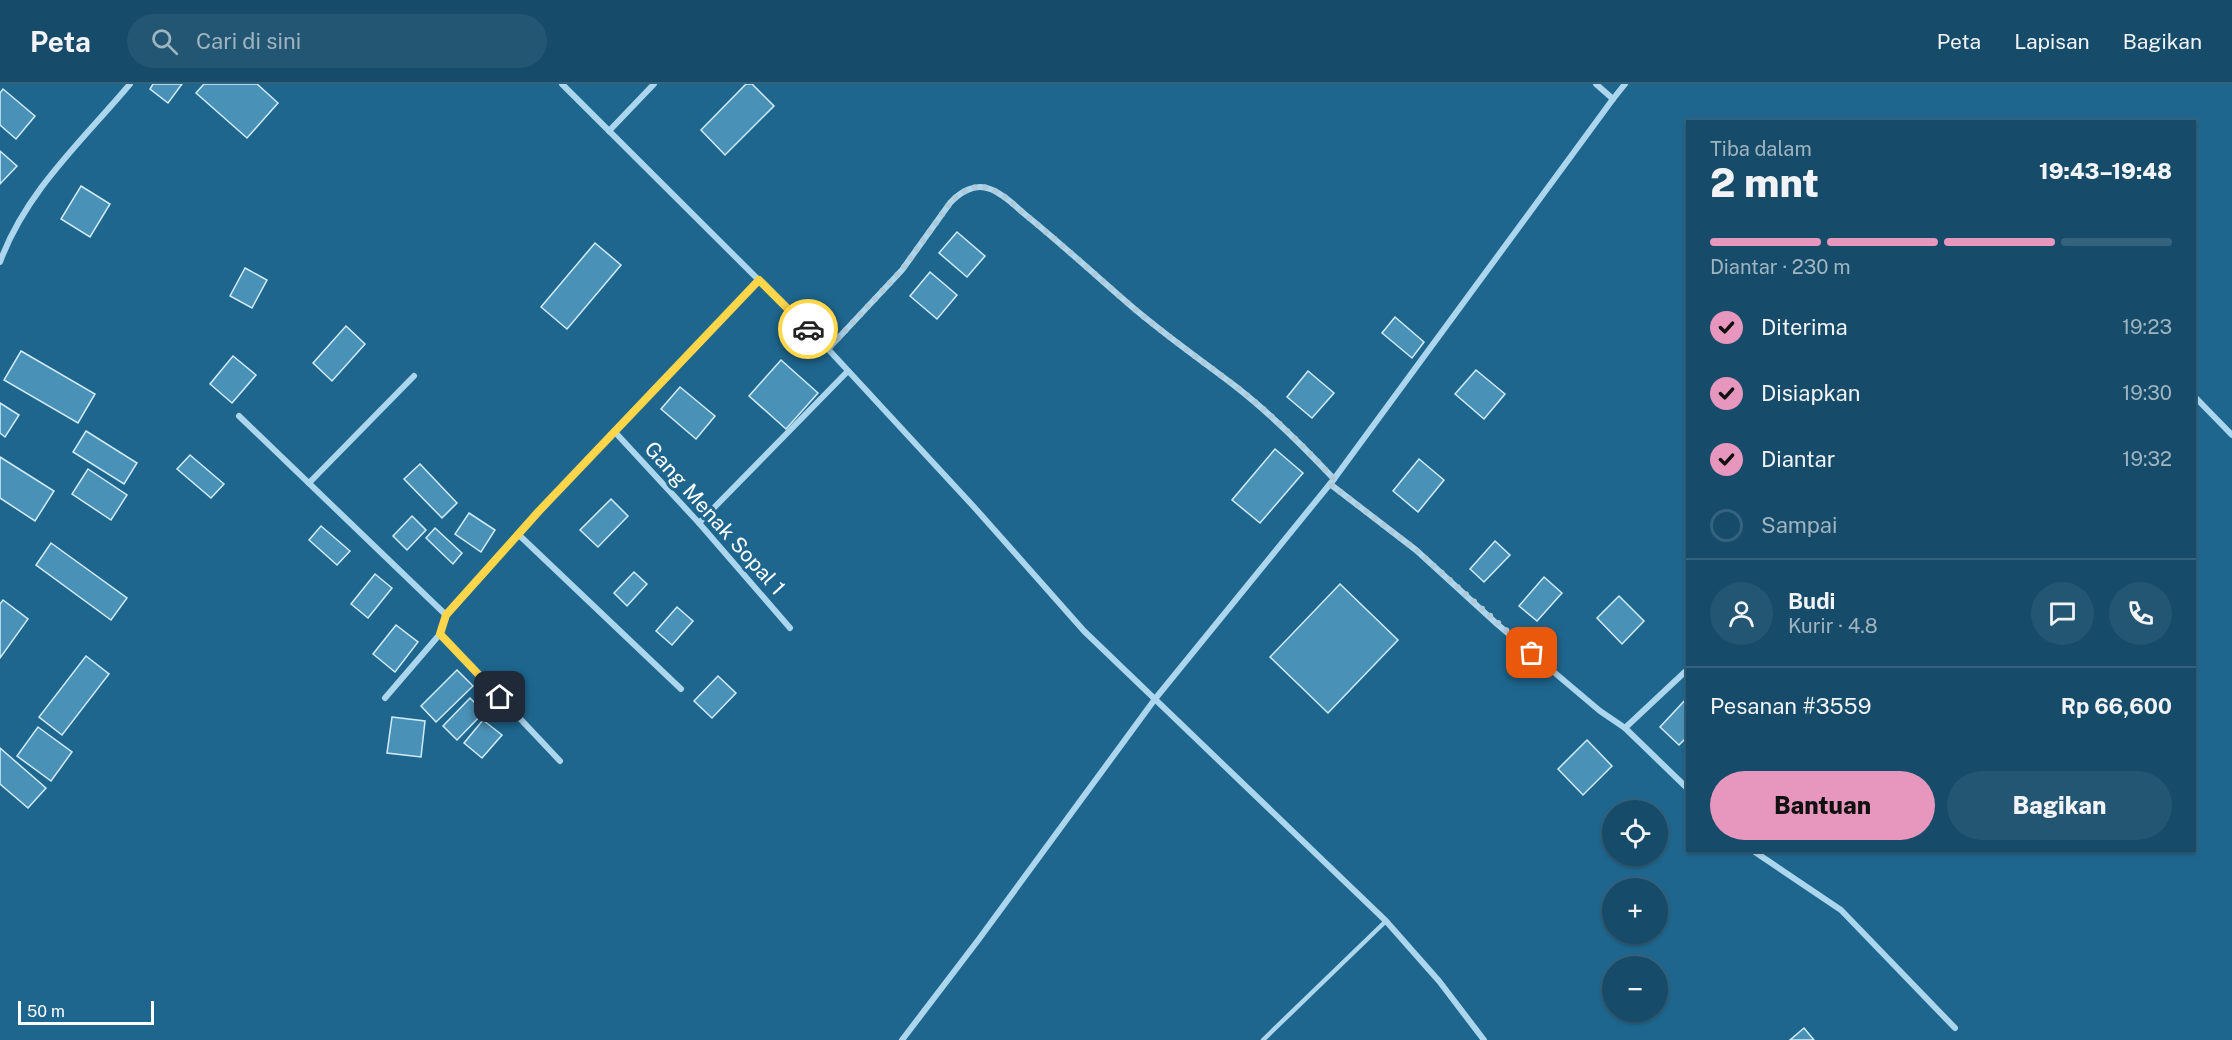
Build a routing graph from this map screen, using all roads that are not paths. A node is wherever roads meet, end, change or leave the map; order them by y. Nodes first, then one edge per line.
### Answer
1 (130, 84) edge
2 (562, 84) edge
3 (654, 84) edge
4 (1596, 84) edge
5 (1625, 84) edge
6 (1613, 99) junction
7 (609, 131) junction
8 (0, 262) edge
9 (759, 280) junction
10 (828, 349) junction
11 (848, 371) junction
12 (414, 376) dead end
13 (2196, 398) edge
14 (239, 416) dead end
15 (614, 431) junction
16 (2232, 435) edge
17 (1332, 482) junction
18 (309, 483) junction
19 (699, 523) junction
20 (519, 535) junction
21 (446, 615) junction
22 (790, 628) dead end
23 (440, 634) junction
24 (1686, 671) edge
25 (681, 689) dead end
26 (385, 698) dead end
27 (1155, 699) junction
28 (1624, 728) junction
29 (560, 761) dead end
30 (1686, 787) edge
31 (1754, 852) edge
32 (1386, 921) junction
33 (1955, 1028) dead end
34 (902, 1040) edge
35 (1263, 1040) edge
36 (1484, 1040) edge

1 - 8 street
2 - 7 street
3 - 7 street
4 - 6 street
5 - 6 street
6 - 17 street
7 - 9 street
9 - 10 street
9 - 15 street
10 - 11 street
10 - 17 street
11 - 19 street
11 - 27 street
12 - 18 street
13 - 16 street
14 - 18 street
15 - 19 street, Gang Menak Sopal 1
15 - 20 street
17 - 27 street
17 - 28 street
18 - 21 street
19 - 22 street, Gang Menak Sopal 1
20 - 21 street
20 - 25 street
21 - 23 street
23 - 26 street
23 - 29 street
24 - 28 street
27 - 32 street
27 - 34 street
28 - 30 street
31 - 33 street
32 - 35 lane
32 - 36 street

